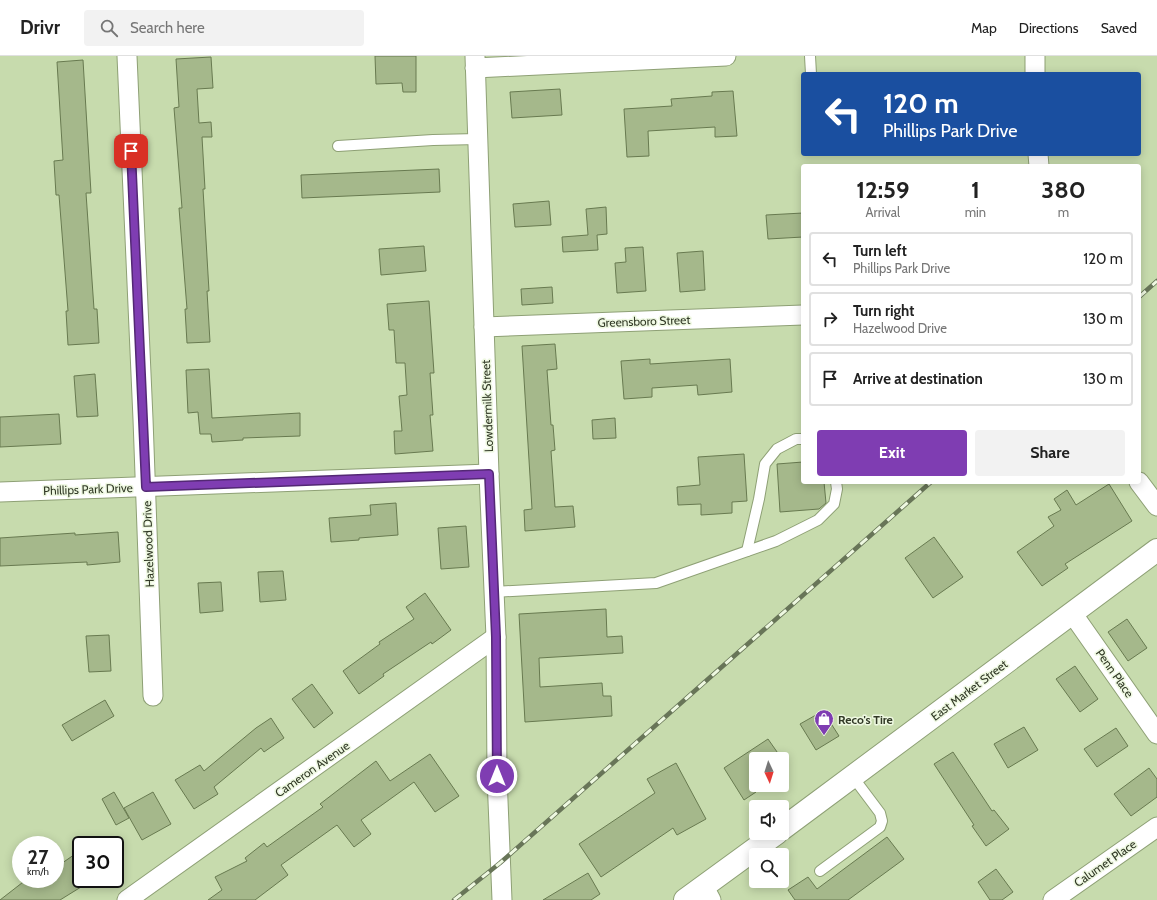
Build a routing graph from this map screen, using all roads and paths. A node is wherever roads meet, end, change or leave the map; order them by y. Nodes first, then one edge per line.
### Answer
1 (127, 56) edge
2 (726, 56) edge
3 (810, 56) edge
4 (1035, 56) edge
5 (475, 62) edge
6 (811, 72) edge
7 (1035, 72) edge
8 (478, 139) junction
9 (338, 146) dead end
10 (801, 315) edge
11 (484, 327) junction
12 (801, 439) edge
13 (489, 474) junction
14 (836, 484) edge
15 (1140, 484) edge
16 (146, 487) junction
17 (0, 492) edge
18 (1157, 506) edge
19 (1157, 550) edge
20 (747, 552) junction
21 (494, 592) junction
22 (1072, 613) junction
23 (496, 637) junction
24 (153, 696) dead end
25 (1157, 734) edge
26 (853, 777) junction
27 (789, 824) edge
28 (1157, 827) edge
29 (769, 840) edge
30 (820, 871) dead end
31 (708, 894) edge
32 (134, 898) edge
33 (502, 900) edge
34 (686, 900) edge
35 (1053, 900) edge

1 - 16 street, Hazelwood Drive
2 - 5 street
3 - 6 lane
4 - 7 street
5 - 8 street, Lowdermilk Street
8 - 9 lane
8 - 11 street, Lowdermilk Street
10 - 11 street, Greensboro Street
11 - 13 street, Lowdermilk Street
12 - 20 lane
13 - 16 street, Phillips Park Drive
13 - 21 street, Lowdermilk Street
14 - 20 lane
15 - 18 street
16 - 17 street, Phillips Park Drive
16 - 24 street, Hazelwood Drive
19 - 22 main road, East Market Street
20 - 21 lane
21 - 23 street, Lowdermilk Street
22 - 25 street, Penn Place
22 - 26 main road, East Market Street
23 - 32 street, Cameron Avenue
23 - 33 street, Lowdermilk Street
26 - 27 main road, East Market Street
26 - 30 lane
28 - 35 street, Calumet Place
29 - 31 main road
31 - 34 main road

